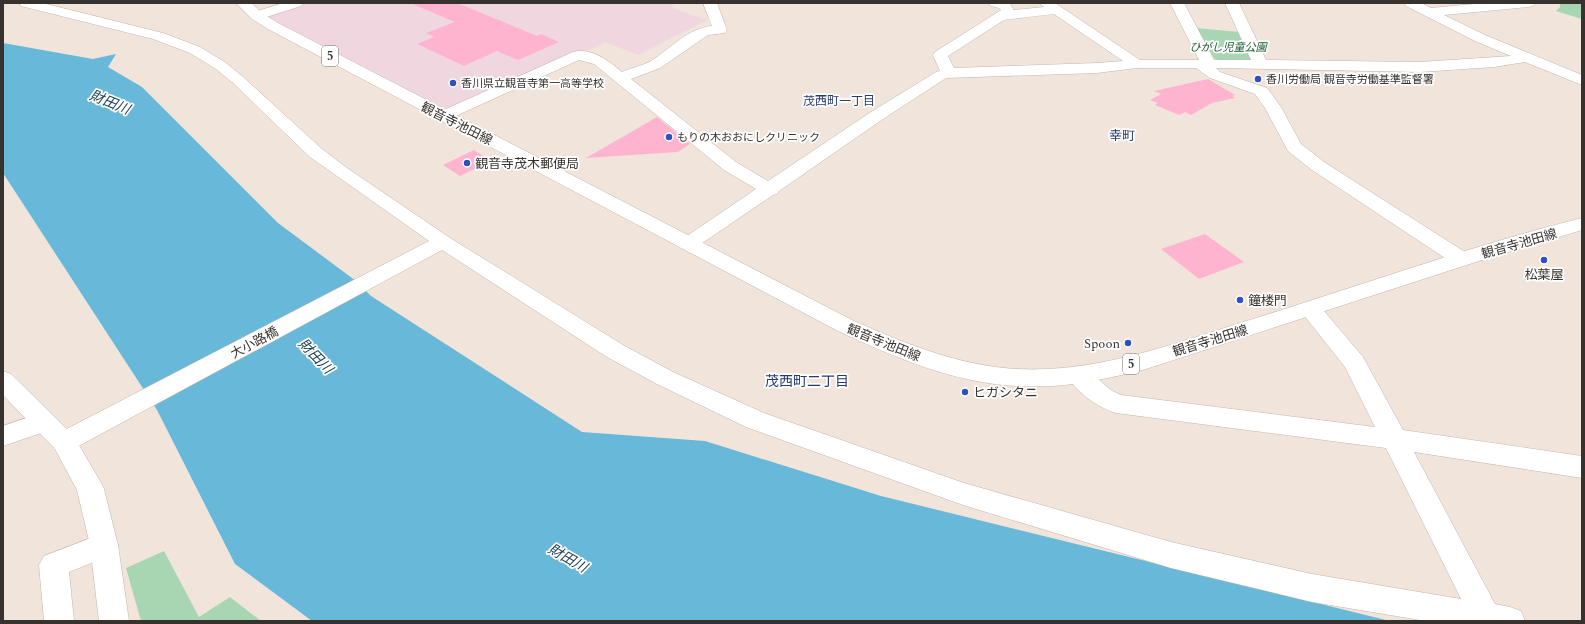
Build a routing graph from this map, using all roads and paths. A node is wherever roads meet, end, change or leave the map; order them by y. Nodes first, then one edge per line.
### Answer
1 (26, 3) edge
2 (243, 3) edge
3 (296, 3) edge
4 (710, 3) edge
5 (1177, 3) edge
6 (1232, 3) edge
7 (1411, 3) edge
8 (1528, 3) edge
9 (1051, 6) edge
10 (998, 10) edge
11 (1428, 12) junction
12 (257, 16) junction
13 (1523, 56) junction
14 (1137, 64) junction
15 (1205, 64) junction
16 (1261, 64) junction
17 (949, 73) junction
18 (619, 78) junction
19 (1582, 80) edge
20 (443, 116) junction
21 (770, 190) junction
22 (1582, 224) edge
23 (443, 242) junction
24 (688, 244) junction
25 (1461, 259) junction
26 (1310, 309) junction
27 (1079, 375) junction
28 (3, 380) edge
29 (44, 422) junction
30 (3, 436) edge
31 (1393, 439) junction
32 (64, 442) junction
33 (1582, 466) edge
34 (104, 545) junction
35 (1494, 619) edge
36 (59, 621) edge
37 (114, 621) edge

1 - 23 street
2 - 12 street, 観音寺池田線 / 5
3 - 12 street
4 - 18 street
5 - 15 street
6 - 16 street
7 - 11 street
8 - 11 street
9 - 10 street
9 - 14 street
10 - 17 street
11 - 13 street
12 - 20 street, 観音寺池田線 / 5
13 - 16 street
13 - 19 street
14 - 15 street
14 - 17 street
15 - 16 street
15 - 25 street
17 - 21 street
18 - 20 street
18 - 21 street
20 - 24 street, 観音寺池田線 / 5
21 - 24 street
22 - 25 street, 観音寺池田線 / 5
23 - 32 street, 大小路橋
23 - 35 street
24 - 27 street, 観音寺池田線 / 5
25 - 26 street, 観音寺池田線 / 5
26 - 27 street, 観音寺池田線 / 5
26 - 31 street
27 - 31 street
28 - 29 street
29 - 30 street
29 - 32 street
31 - 33 street
31 - 35 street
32 - 34 street
34 - 36 street
34 - 37 street

